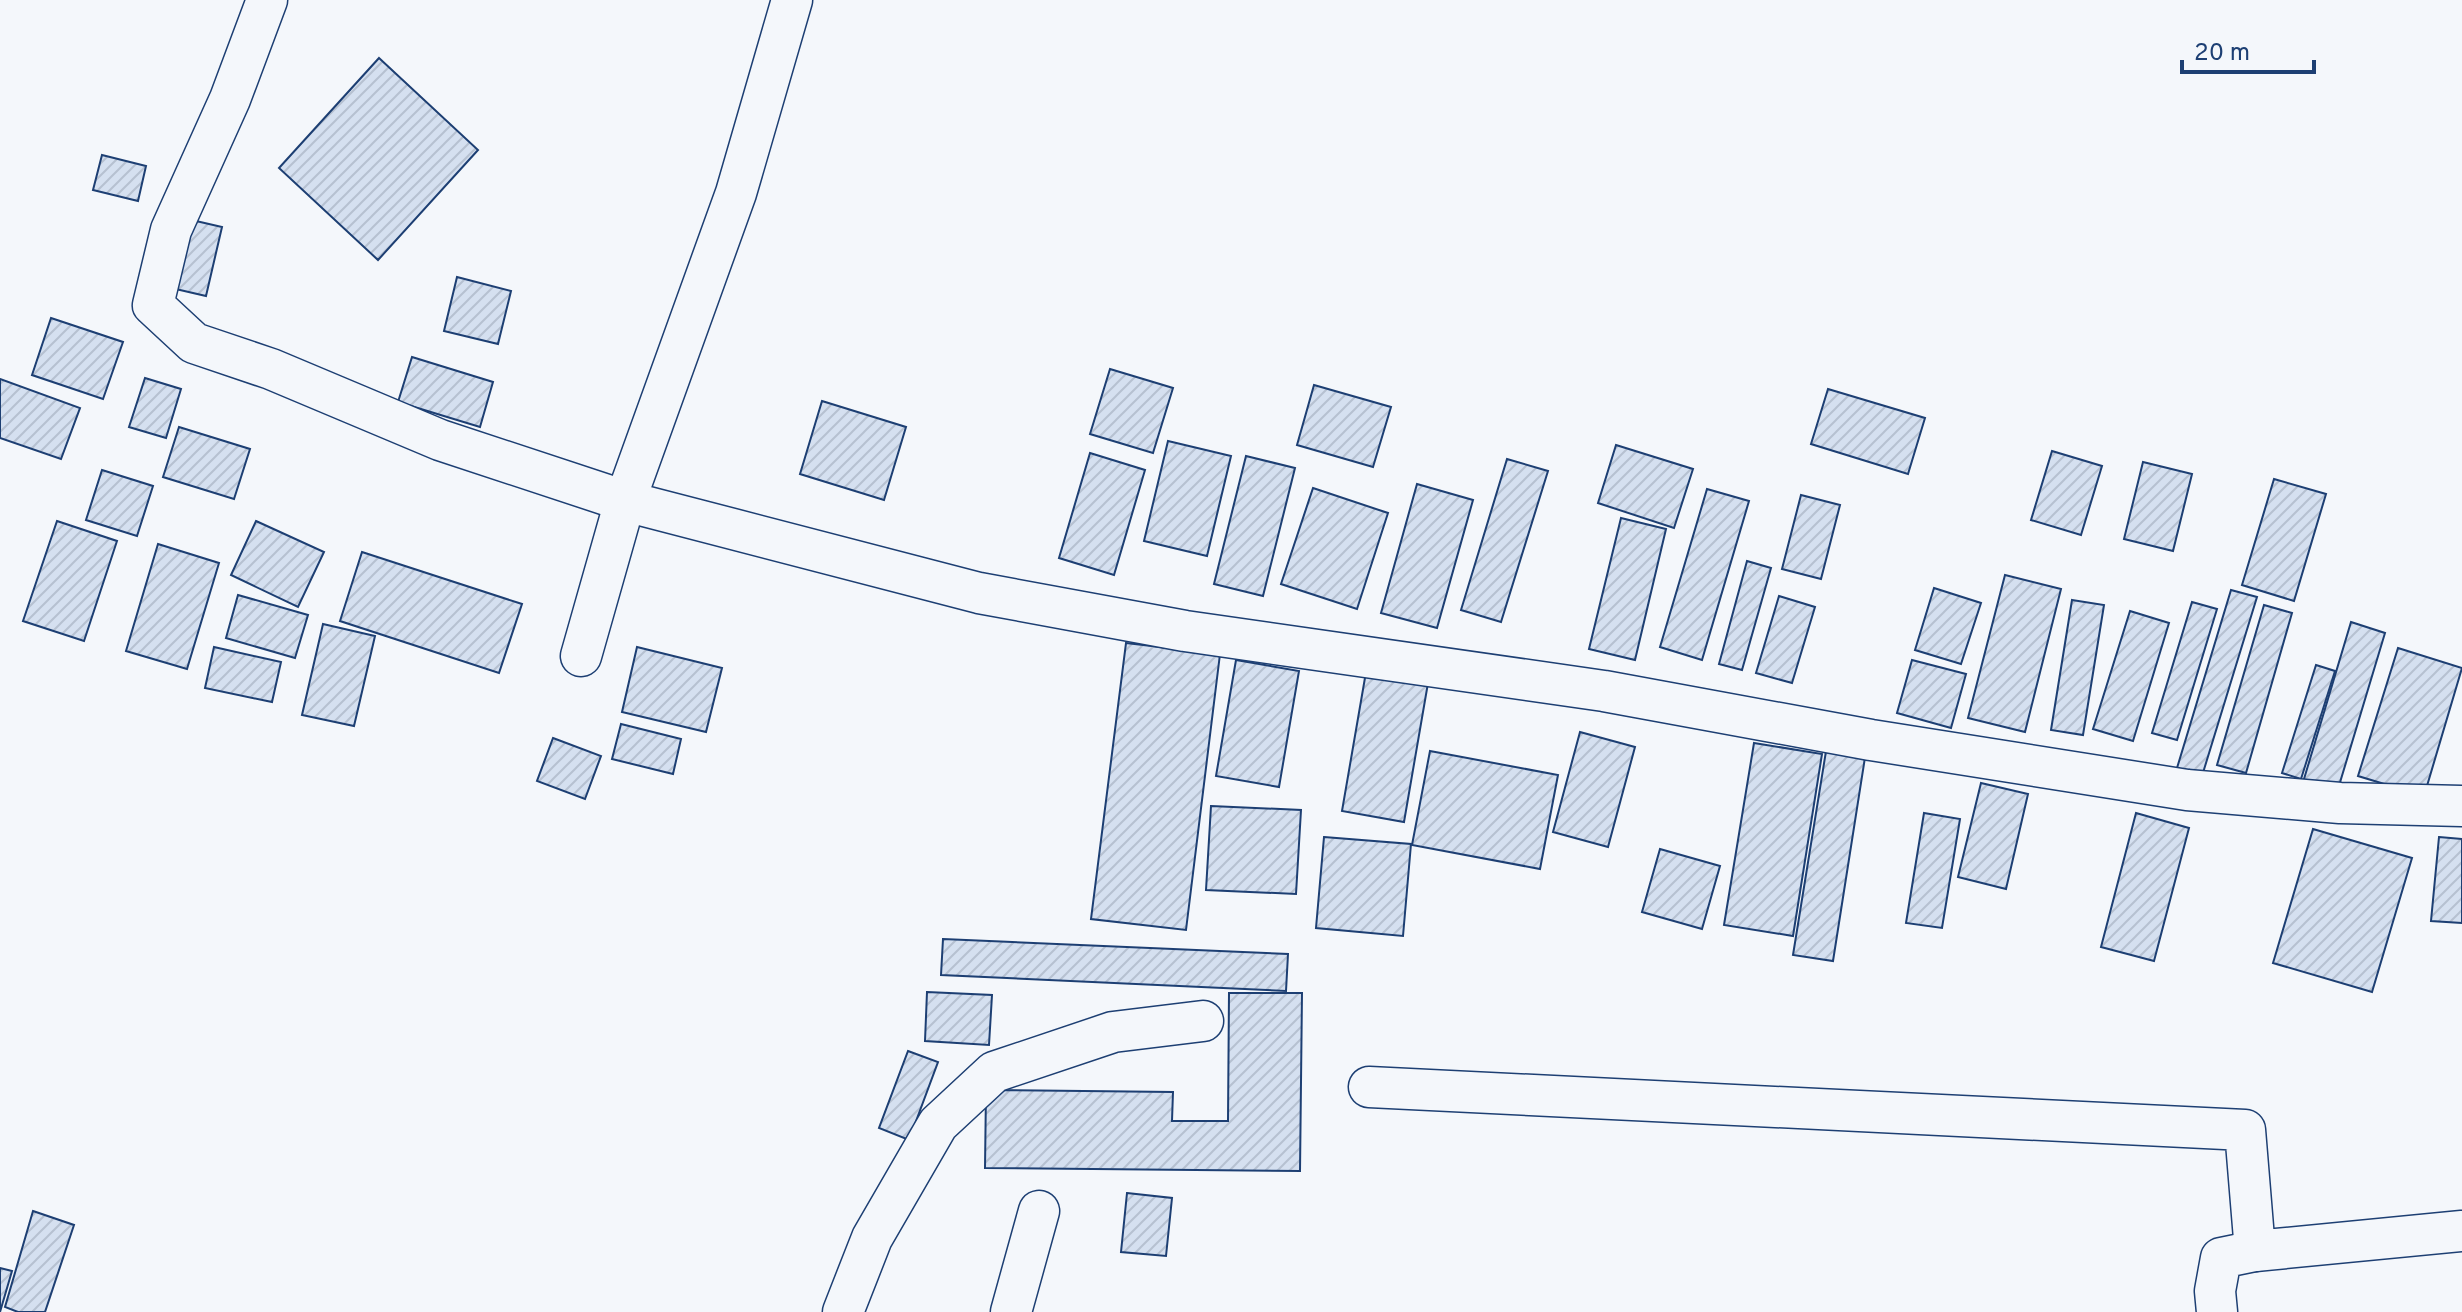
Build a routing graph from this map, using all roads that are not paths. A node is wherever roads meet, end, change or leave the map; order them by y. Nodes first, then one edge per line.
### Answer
1 (267, 0) edge
2 (792, 0) edge
3 (625, 501) junction
4 (581, 656) dead end
5 (2462, 806) edge
6 (1203, 1021) dead end
7 (1369, 1087) dead end
8 (1039, 1211) dead end
9 (2462, 1231) edge
10 (2255, 1251) junction
11 (843, 1312) edge
12 (1011, 1312) edge
13 (2217, 1312) edge

1 - 3 street
2 - 3 street
3 - 4 street
3 - 5 street
6 - 11 street
7 - 10 street
8 - 12 street
9 - 10 street
10 - 13 street

